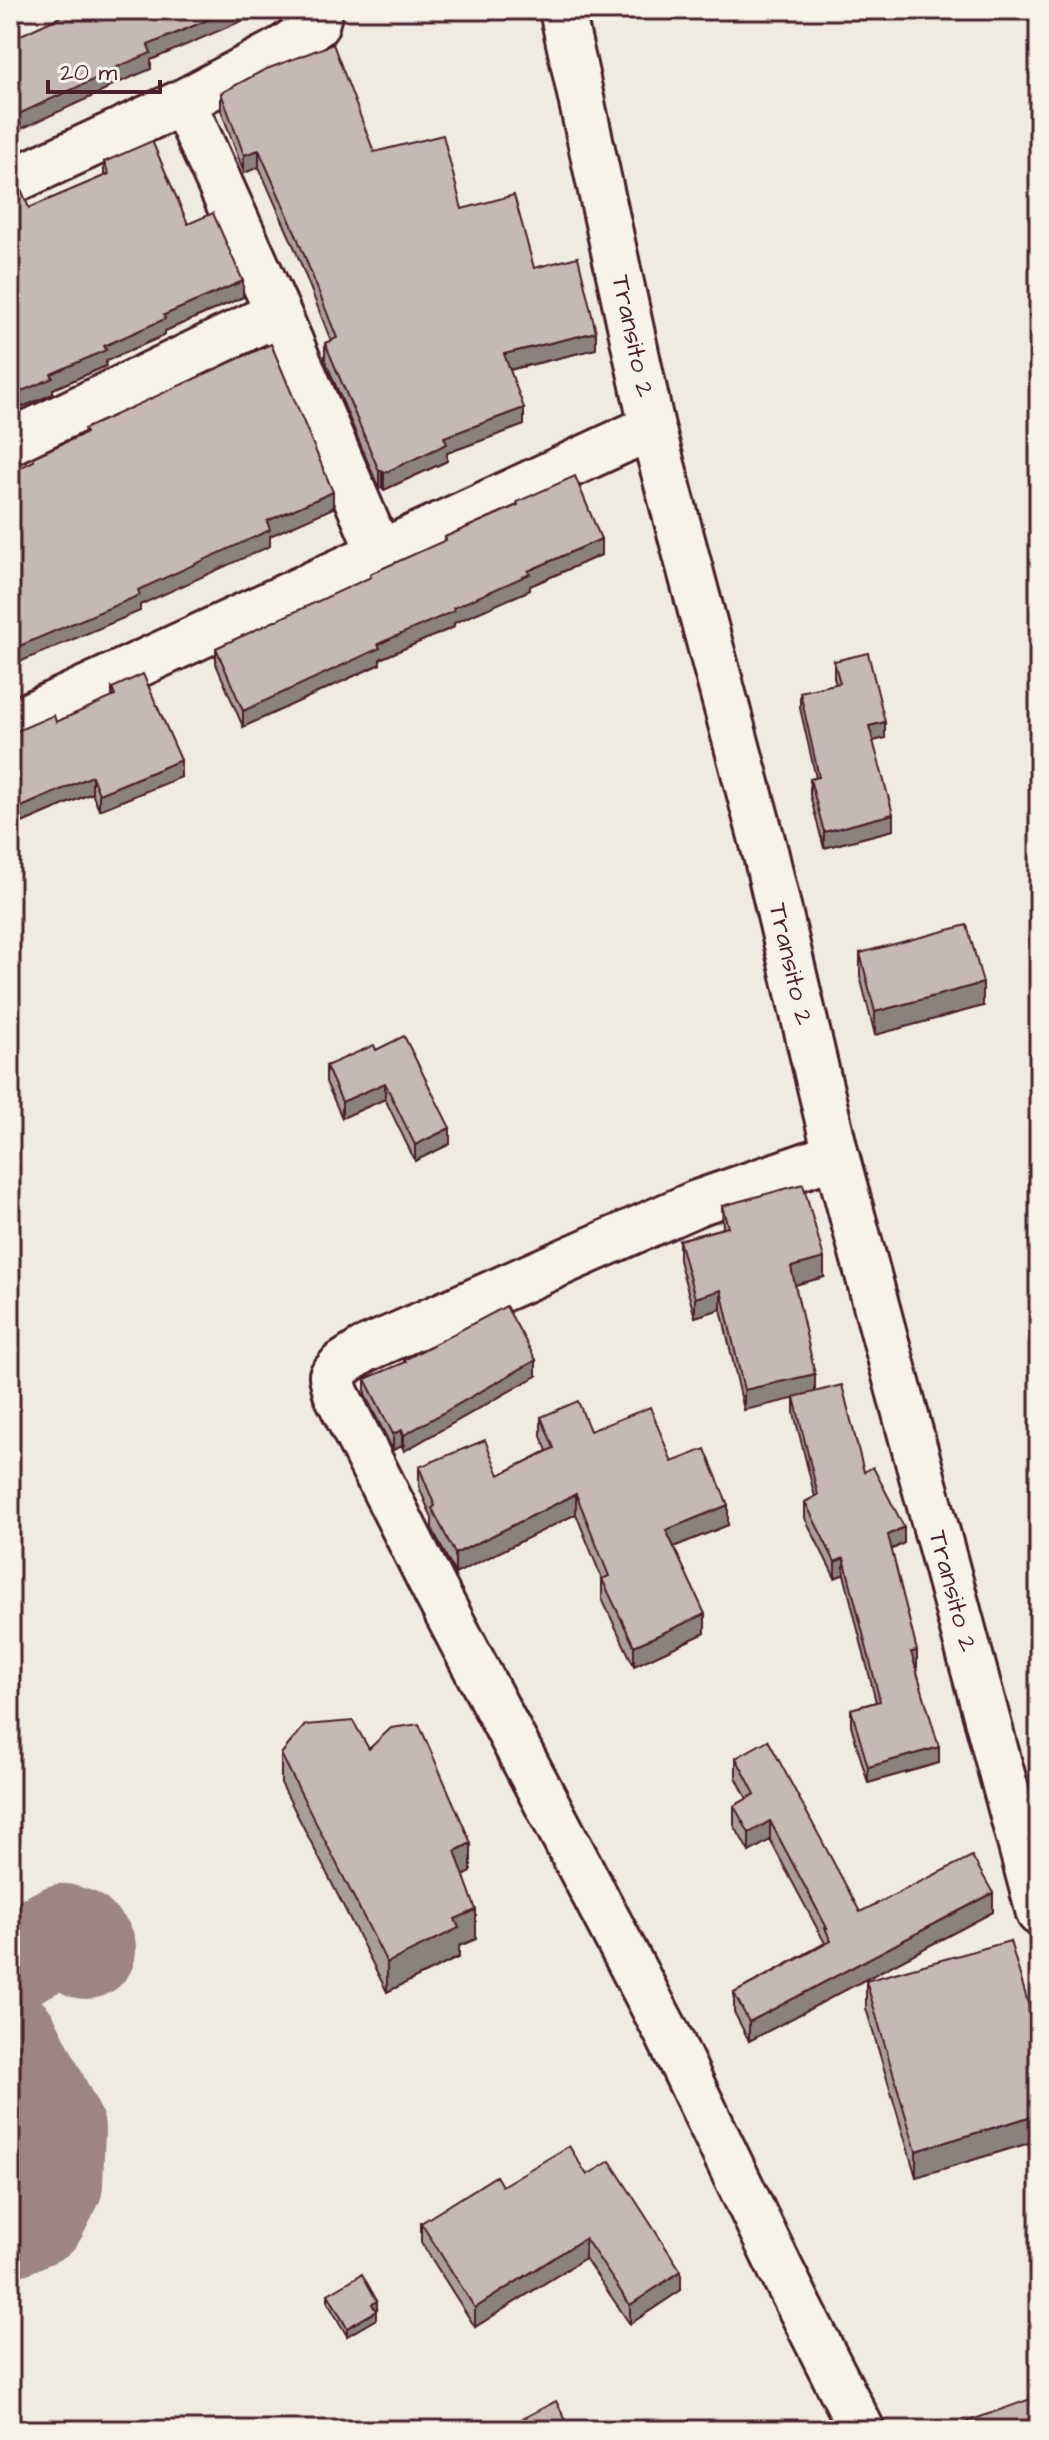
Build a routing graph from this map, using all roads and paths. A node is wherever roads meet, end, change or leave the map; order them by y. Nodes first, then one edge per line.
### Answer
1 (320, 10) edge
2 (562, 10) edge
3 (183, 102) junction
4 (10, 182) edge
5 (278, 313) junction
6 (652, 427) junction
7 (10, 442) edge
8 (379, 552) junction
9 (10, 724) edge
10 (836, 1155) junction
11 (1039, 1913) edge
12 (862, 2430) edge

1 - 3 street
2 - 6 street, Transito 2
3 - 4 street
3 - 5 street
5 - 7 street
5 - 8 street
6 - 8 street
6 - 10 street, Transito 2
8 - 9 street
10 - 11 street, Transito 2
10 - 12 street

